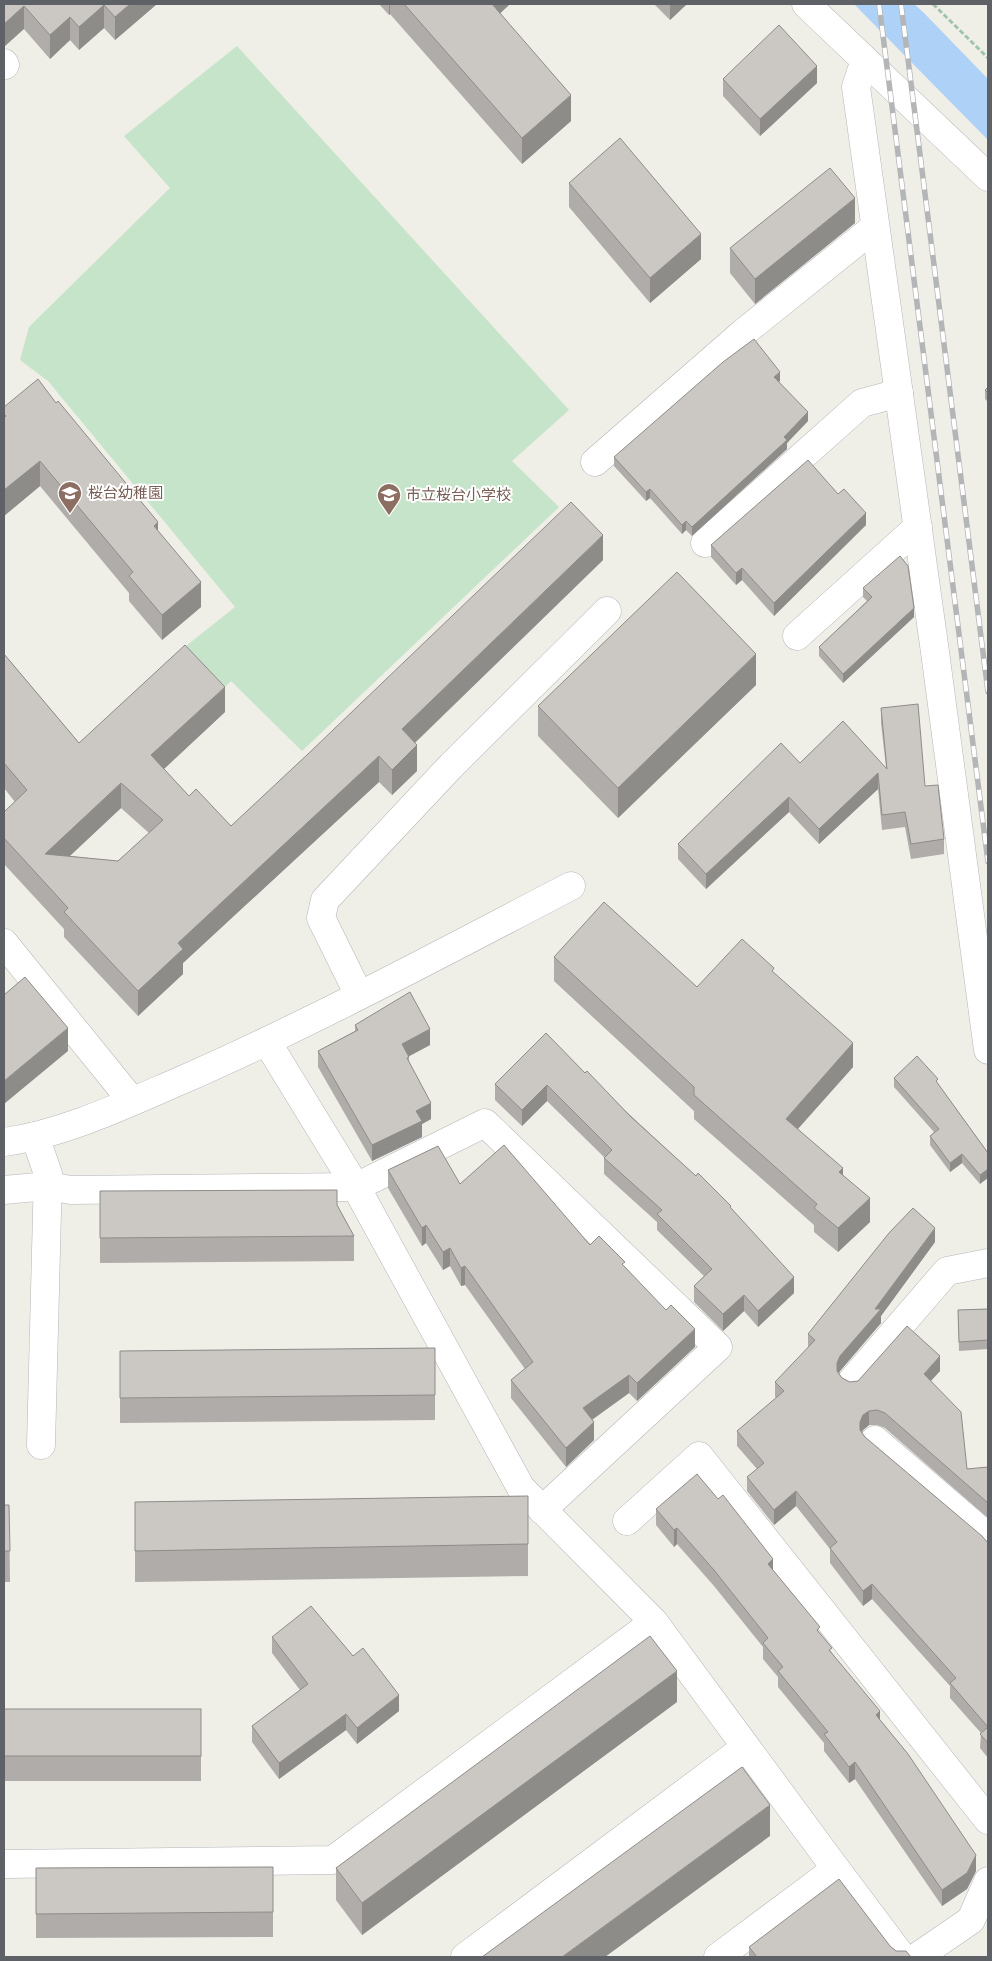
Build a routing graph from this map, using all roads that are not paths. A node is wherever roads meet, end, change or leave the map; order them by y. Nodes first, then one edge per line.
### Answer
1 (806, 4) edge
2 (865, 60) junction
3 (988, 177) edge
4 (875, 227) junction
5 (899, 393) junction
6 (595, 462) dead end
7 (918, 527) junction
8 (705, 543) dead end
9 (607, 611) dead end
10 (797, 636) dead end
11 (571, 886) dead end
12 (4, 943) edge
13 (359, 996) junction
14 (267, 1042) junction
15 (988, 1050) edge
16 (132, 1101) junction
17 (35, 1136) junction
18 (4, 1142) edge
19 (48, 1186) junction
20 (356, 1187) junction
21 (4, 1190) edge
22 (988, 1264) edge
23 (852, 1381) edge
24 (875, 1440) dead end
25 (41, 1445) dead end
26 (542, 1510) junction
27 (627, 1521) dead end
28 (988, 1537) edge
29 (654, 1622) junction
30 (746, 1747) junction
31 (988, 1820) edge
32 (4, 1864) edge
33 (836, 1869) junction
34 (988, 1881) edge
35 (466, 1957) edge
36 (718, 1957) edge
37 (902, 1957) edge
38 (917, 1957) edge

1 - 2 street
2 - 3 street
2 - 4 street
4 - 5 street
4 - 6 street
5 - 7 street
5 - 8 street
7 - 10 street
7 - 15 street
9 - 13 street
11 - 13 street
12 - 16 street
13 - 14 street
14 - 16 street
14 - 20 street
16 - 17 street
17 - 18 street
17 - 19 street
19 - 20 street
19 - 21 street
19 - 25 street
20 - 26 street
20 - 26 street
22 - 23 street
24 - 28 street
26 - 29 street
27 - 31 street
29 - 30 street
29 - 32 street
30 - 33 street
30 - 35 street
33 - 36 street
33 - 37 street
34 - 38 street

